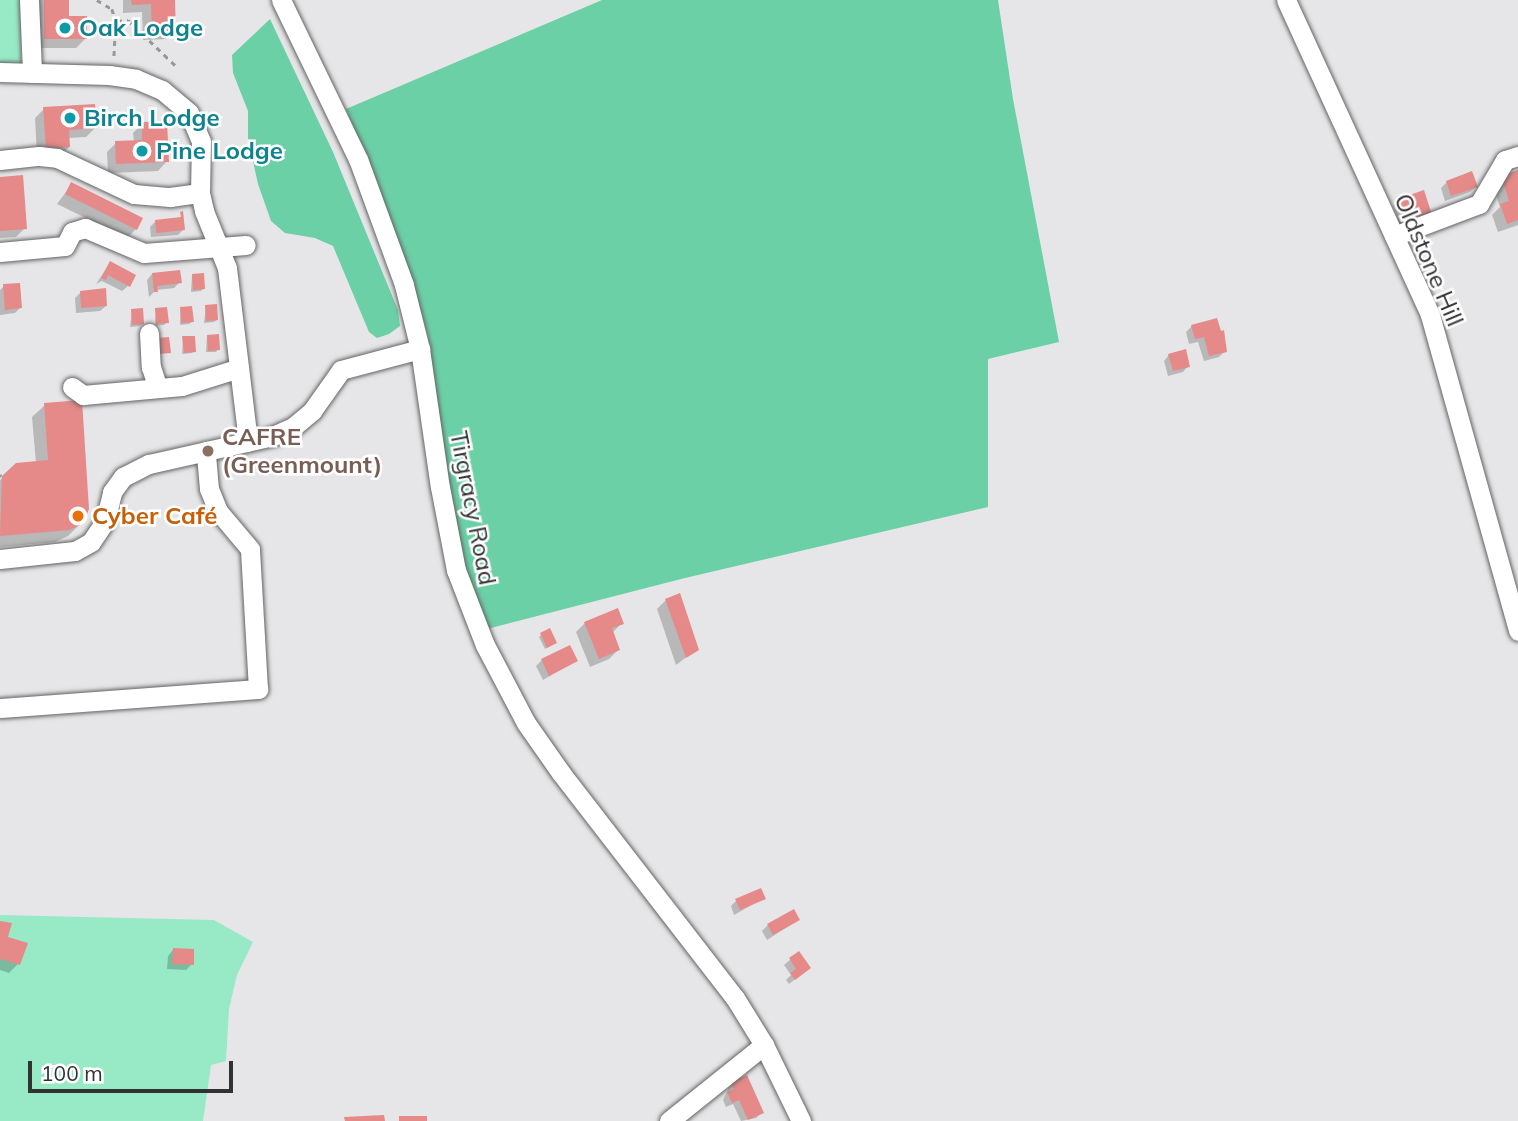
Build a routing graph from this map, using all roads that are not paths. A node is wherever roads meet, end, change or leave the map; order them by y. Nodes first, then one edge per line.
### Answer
1 (29, 0) edge
2 (281, 0) edge
3 (1286, 0) edge
4 (0, 72) edge
5 (32, 73) junction
6 (1518, 156) edge
7 (0, 160) edge
8 (201, 193) junction
9 (1394, 236) junction
10 (220, 245) junction
11 (246, 245) dead end
12 (0, 252) edge
13 (149, 333) dead end
14 (420, 349) junction
15 (239, 368) junction
16 (72, 387) dead end
17 (158, 388) junction
18 (248, 442) junction
19 (206, 452) junction
20 (0, 559) edge
21 (1518, 631) edge
22 (0, 708) edge
23 (764, 1045) junction
24 (669, 1121) edge
25 (801, 1121) edge

1 - 5 street
2 - 14 street, Tirgracy Road
3 - 9 street, Oldstone Hill
4 - 5 street
5 - 8 street
6 - 9 street
7 - 8 street
8 - 10 street
9 - 21 street, Oldstone Hill
10 - 11 street
10 - 12 street
10 - 15 street
13 - 17 street
14 - 18 street
14 - 23 street, Tirgracy Road
15 - 17 street
15 - 18 street
16 - 17 street
18 - 19 street
19 - 20 street
19 - 22 street
23 - 24 street
23 - 25 street, Tirgracy Road

